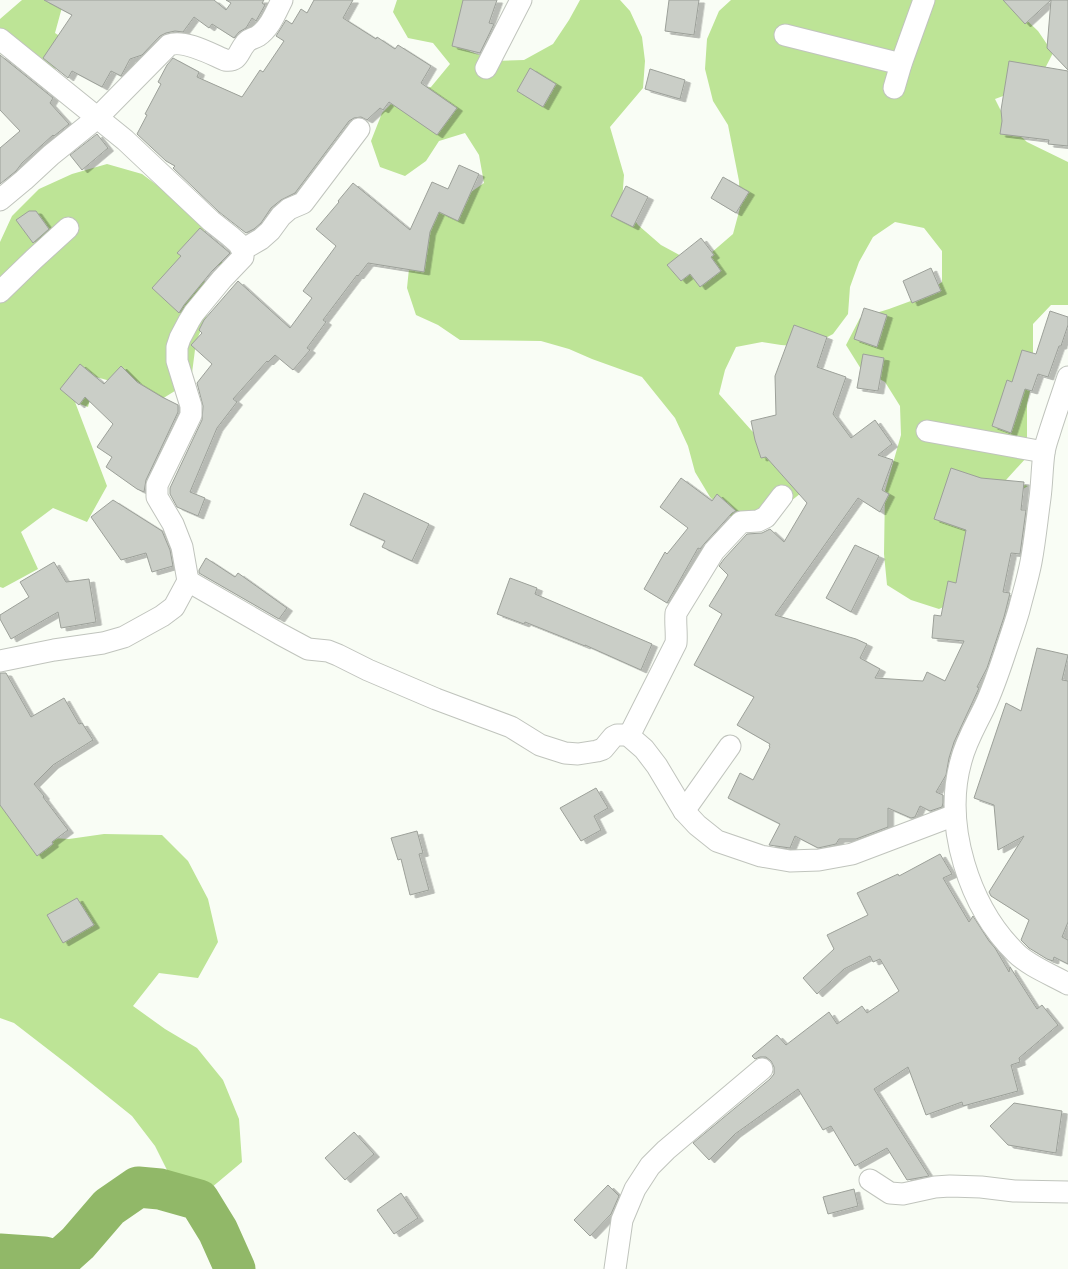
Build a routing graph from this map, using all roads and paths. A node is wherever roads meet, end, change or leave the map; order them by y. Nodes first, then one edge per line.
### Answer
1 (282, 0) edge
2 (521, 0) edge
3 (924, 0) edge
4 (785, 35) dead end
5 (0, 38) edge
6 (901, 64) junction
7 (486, 68) dead end
8 (894, 88) dead end
9 (97, 118) junction
10 (359, 128) dead end
11 (0, 200) edge
12 (68, 228) dead end
13 (242, 250) junction
14 (0, 292) edge
15 (1068, 377) edge
16 (926, 431) dead end
17 (1044, 452) junction
18 (782, 496) dead end
19 (188, 581) junction
20 (0, 661) edge
21 (629, 736) junction
22 (730, 746) dead end
23 (684, 811) junction
24 (955, 815) junction
25 (1068, 984) edge
26 (762, 1069) dead end
27 (870, 1180) dead end
28 (1068, 1192) edge
29 (615, 1269) edge

1 - 9 street
2 - 7 street
3 - 6 street
4 - 6 street
5 - 9 street
6 - 8 street
9 - 11 street
9 - 13 street
10 - 13 street
12 - 14 street
13 - 19 street
15 - 17 street
16 - 17 street
17 - 24 street
18 - 21 street
19 - 20 street
19 - 21 street
21 - 23 street
22 - 23 street
23 - 24 street
24 - 25 street
26 - 29 street
27 - 28 street

